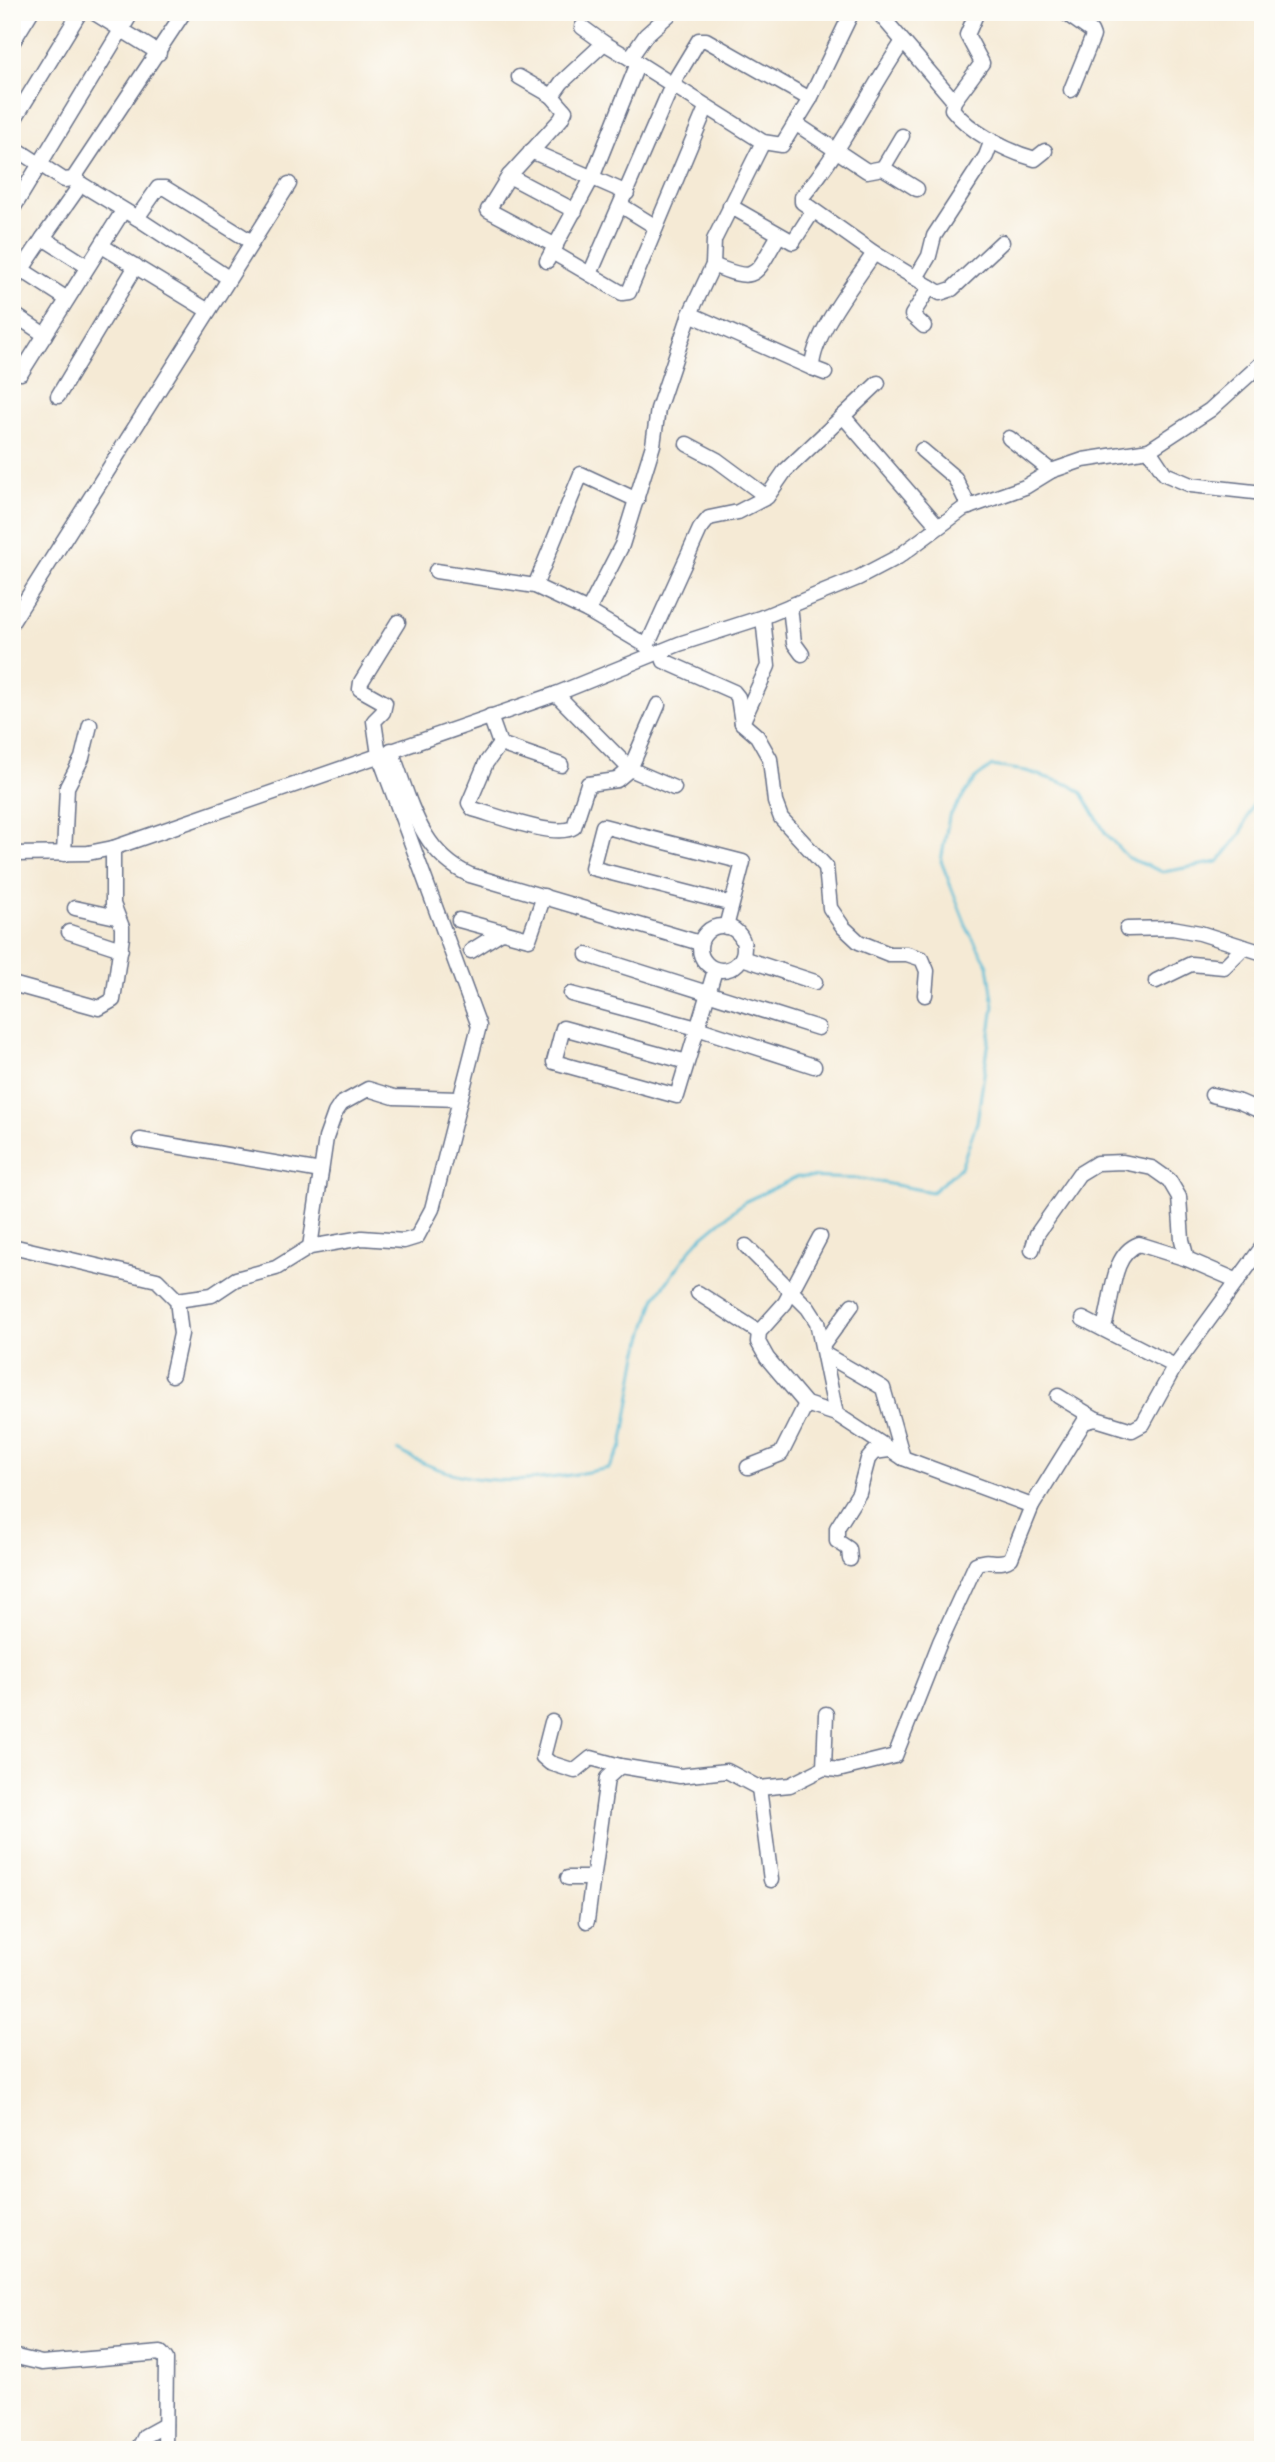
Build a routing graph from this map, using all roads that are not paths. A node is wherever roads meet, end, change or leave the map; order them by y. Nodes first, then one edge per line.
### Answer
1 (31, 12) edge
2 (80, 12) edge
3 (93, 12) edge
4 (132, 12) edge
5 (184, 12) edge
6 (672, 12) edge
7 (851, 12) edge
8 (878, 12) edge
9 (977, 12) edge
10 (1065, 12) edge
11 (582, 27) dead end
12 (121, 30) junction
13 (12, 43) edge
14 (604, 43) junction
15 (902, 43) junction
16 (159, 53) junction
17 (634, 60) junction
18 (519, 76) dead end
19 (673, 83) junction
20 (1071, 90) dead end
21 (552, 96) junction
22 (810, 99) junction
23 (954, 101) junction
24 (706, 108) junction
25 (795, 123) junction
26 (12, 124) edge
27 (902, 136) dead end
28 (992, 140) junction
29 (763, 142) junction
30 (12, 146) edge
31 (837, 150) junction
32 (531, 151) junction
33 (1045, 151) dead end
34 (39, 163) junction
35 (883, 168) junction
36 (509, 176) junction
37 (592, 178) junction
38 (77, 182) junction
39 (289, 184) dead end
40 (917, 189) dead end
41 (624, 199) junction
42 (730, 205) junction
43 (12, 210) edge
44 (123, 211) junction
45 (575, 211) junction
46 (813, 211) junction
47 (137, 218) junction
48 (656, 227) junction
49 (779, 235) junction
50 (43, 238) junction
51 (250, 241) junction
52 (1002, 242) dead end
53 (102, 246) junction
54 (552, 253) junction
55 (874, 253) junction
56 (713, 265) junction
57 (88, 266) junction
58 (136, 266) junction
59 (22, 270) junction
60 (590, 274) junction
61 (228, 277) junction
62 (916, 278) junction
63 (12, 284) edge
64 (930, 287) junction
65 (67, 299) junction
66 (207, 310) junction
67 (12, 313) edge
68 (690, 314) junction
69 (924, 326) dead end
70 (45, 335) junction
71 (1263, 362) edge
72 (21, 373) dead end
73 (878, 383) dead end
74 (58, 396) dead end
75 (843, 416) junction
76 (1009, 438) dead end
77 (687, 444) dead end
78 (922, 450) dead end
79 (1149, 450) junction
80 (1051, 471) junction
81 (1263, 494) edge
82 (767, 497) junction
83 (637, 500) junction
84 (969, 507) junction
85 (938, 526) junction
86 (436, 571) dead end
87 (536, 586) junction
88 (790, 606) junction
89 (588, 611) junction
90 (763, 617) junction
91 (12, 622) edge
92 (398, 622) dead end
93 (654, 652) junction
94 (802, 653) dead end
95 (556, 694) junction
96 (658, 705) dead end
97 (490, 716) junction
98 (742, 723) junction
99 (90, 724) dead end
100 (500, 744) junction
101 (385, 752) junction
102 (561, 765) dead end
103 (630, 769) junction
104 (674, 788) dead end
105 (113, 848) junction
106 (12, 853) edge
107 (64, 854) junction
108 (544, 896) junction
109 (732, 904) junction
110 (75, 908) dead end
111 (116, 917) junction
112 (459, 919) dead end
113 (726, 927) junction
114 (1127, 929) dead end
115 (503, 931) junction
116 (69, 932) dead end
117 (700, 943) junction
118 (1244, 947) junction
119 (121, 949) junction
120 (471, 951) dead end
121 (1263, 953) edge
122 (587, 954) dead end
123 (742, 958) junction
124 (715, 970) junction
125 (1156, 981) dead end
126 (816, 982) dead end
127 (12, 984) edge
128 (708, 992) junction
129 (571, 994) dead end
130 (925, 995) dead end
131 (697, 1028) junction
132 (818, 1028) dead end
133 (687, 1062) junction
134 (814, 1066) dead end
135 (1212, 1095) dead end
136 (459, 1099) junction
137 (1263, 1112) edge
138 (140, 1140) dead end
139 (321, 1171) junction
140 (820, 1237) dead end
141 (746, 1246) dead end
142 (1263, 1246) edge
143 (12, 1247) edge
144 (310, 1247) junction
145 (1032, 1250) dead end
146 (1187, 1259) junction
147 (1238, 1281) junction
148 (792, 1291) junction
149 (698, 1293) dead end
150 (177, 1300) junction
151 (852, 1305) dead end
152 (1083, 1319) dead end
153 (1103, 1329) junction
154 (759, 1332) junction
155 (825, 1350) junction
156 (1175, 1366) junction
157 (172, 1375) dead end
158 (1058, 1396) dead end
159 (806, 1404) junction
160 (836, 1414) junction
161 (1096, 1419) junction
162 (888, 1450) junction
163 (903, 1458) junction
164 (748, 1467) dead end
165 (1032, 1506) junction
166 (850, 1559) dead end
167 (827, 1714) dead end
168 (552, 1722) dead end
169 (620, 1766) junction
170 (824, 1768) junction
171 (759, 1788) junction
172 (593, 1876) junction
173 (568, 1878) dead end
174 (771, 1880) dead end
175 (587, 1921) dead end
176 (12, 2356) edge
177 (165, 2425) junction
178 (138, 2450) edge
179 (165, 2450) edge

1 - 13 street
2 - 26 street
3 - 12 street
4 - 12 street
5 - 16 street
6 - 17 street
7 - 22 street
8 - 15 street
9 - 23 street
10 - 20 street
11 - 14 street
12 - 16 street
12 - 34 street
14 - 17 street
14 - 21 street
15 - 23 street
15 - 31 street
16 - 38 street
17 - 19 street
17 - 37 street
18 - 21 street
19 - 22 street
19 - 24 street
19 - 41 street
21 - 32 street
22 - 25 street
23 - 28 street
24 - 29 street
24 - 48 street
25 - 29 street
25 - 31 street
27 - 35 street
28 - 33 street
28 - 62 street
29 - 42 street
30 - 34 street
31 - 35 street
31 - 46 street
32 - 36 street
32 - 37 street
34 - 38 street
34 - 43 street
35 - 40 street
36 - 45 street
36 - 54 street
37 - 41 street
37 - 45 street
38 - 44 street
38 - 50 street
39 - 51 street
41 - 48 street
41 - 60 street
42 - 49 street
42 - 56 street
44 - 47 street
44 - 53 street
45 - 54 street
46 - 49 street
46 - 55 street
47 - 51 street
47 - 61 street
48 - 60 street
49 - 56 street
50 - 57 street
50 - 59 street
51 - 61 street
52 - 64 street
53 - 57 street
53 - 58 street
54 - 60 street
55 - 62 street
55 - 68 street
56 - 68 street
57 - 65 street
58 - 66 street
58 - 74 street
59 - 63 street
59 - 65 street
61 - 66 street
62 - 64 street
64 - 69 street
65 - 70 street
66 - 91 street
67 - 70 street
68 - 83 street
70 - 72 street
71 - 79 street
73 - 75 street
75 - 82 street
75 - 85 street
76 - 80 street
77 - 82 street
78 - 84 street
79 - 80 street
79 - 81 street
80 - 84 street
82 - 93 street
83 - 87 street
83 - 89 street
84 - 85 street
85 - 88 street
86 - 87 street
87 - 89 street
88 - 90 street
88 - 94 street
89 - 93 street
90 - 93 street
90 - 98 street
92 - 101 street
93 - 95 street
93 - 98 street
95 - 97 street
95 - 103 street
96 - 103 street
97 - 100 street
97 - 101 street
98 - 130 street
99 - 107 street
100 - 102 street
100 - 103 street
101 - 105 street
101 - 108 street
101 - 136 street
103 - 104 street
105 - 107 street
105 - 111 street
106 - 107 street
108 - 115 street
108 - 117 street
109 - 109 street
109 - 113 street
110 - 111 street
111 - 119 street
112 - 115 street
113 - 117 street
113 - 123 street
114 - 118 street
115 - 120 street
116 - 119 street
117 - 124 street
118 - 121 street
118 - 125 street
119 - 127 street
122 - 128 street
123 - 124 street
123 - 126 street
124 - 128 street
128 - 131 street
128 - 132 street
129 - 131 street
131 - 133 street
131 - 134 street
133 - 133 street
135 - 137 street
136 - 139 street
136 - 144 street
138 - 139 street
139 - 144 street
140 - 148 street
141 - 148 street
142 - 147 street
143 - 150 street
144 - 150 street
145 - 146 street
146 - 147 street
146 - 153 street
147 - 156 street
148 - 154 street
148 - 155 street
149 - 154 street
150 - 157 street
151 - 155 street
152 - 153 street
153 - 156 street
154 - 159 street
155 - 160 street
155 - 163 street
156 - 161 street
158 - 161 street
159 - 160 street
159 - 164 street
160 - 162 street
161 - 165 street
162 - 163 street
162 - 166 street
163 - 165 street
165 - 170 street
167 - 170 street
168 - 169 street
169 - 171 street
169 - 172 street
170 - 171 street
171 - 174 street
172 - 173 street
172 - 175 street
176 - 177 street
177 - 178 street
177 - 179 street

